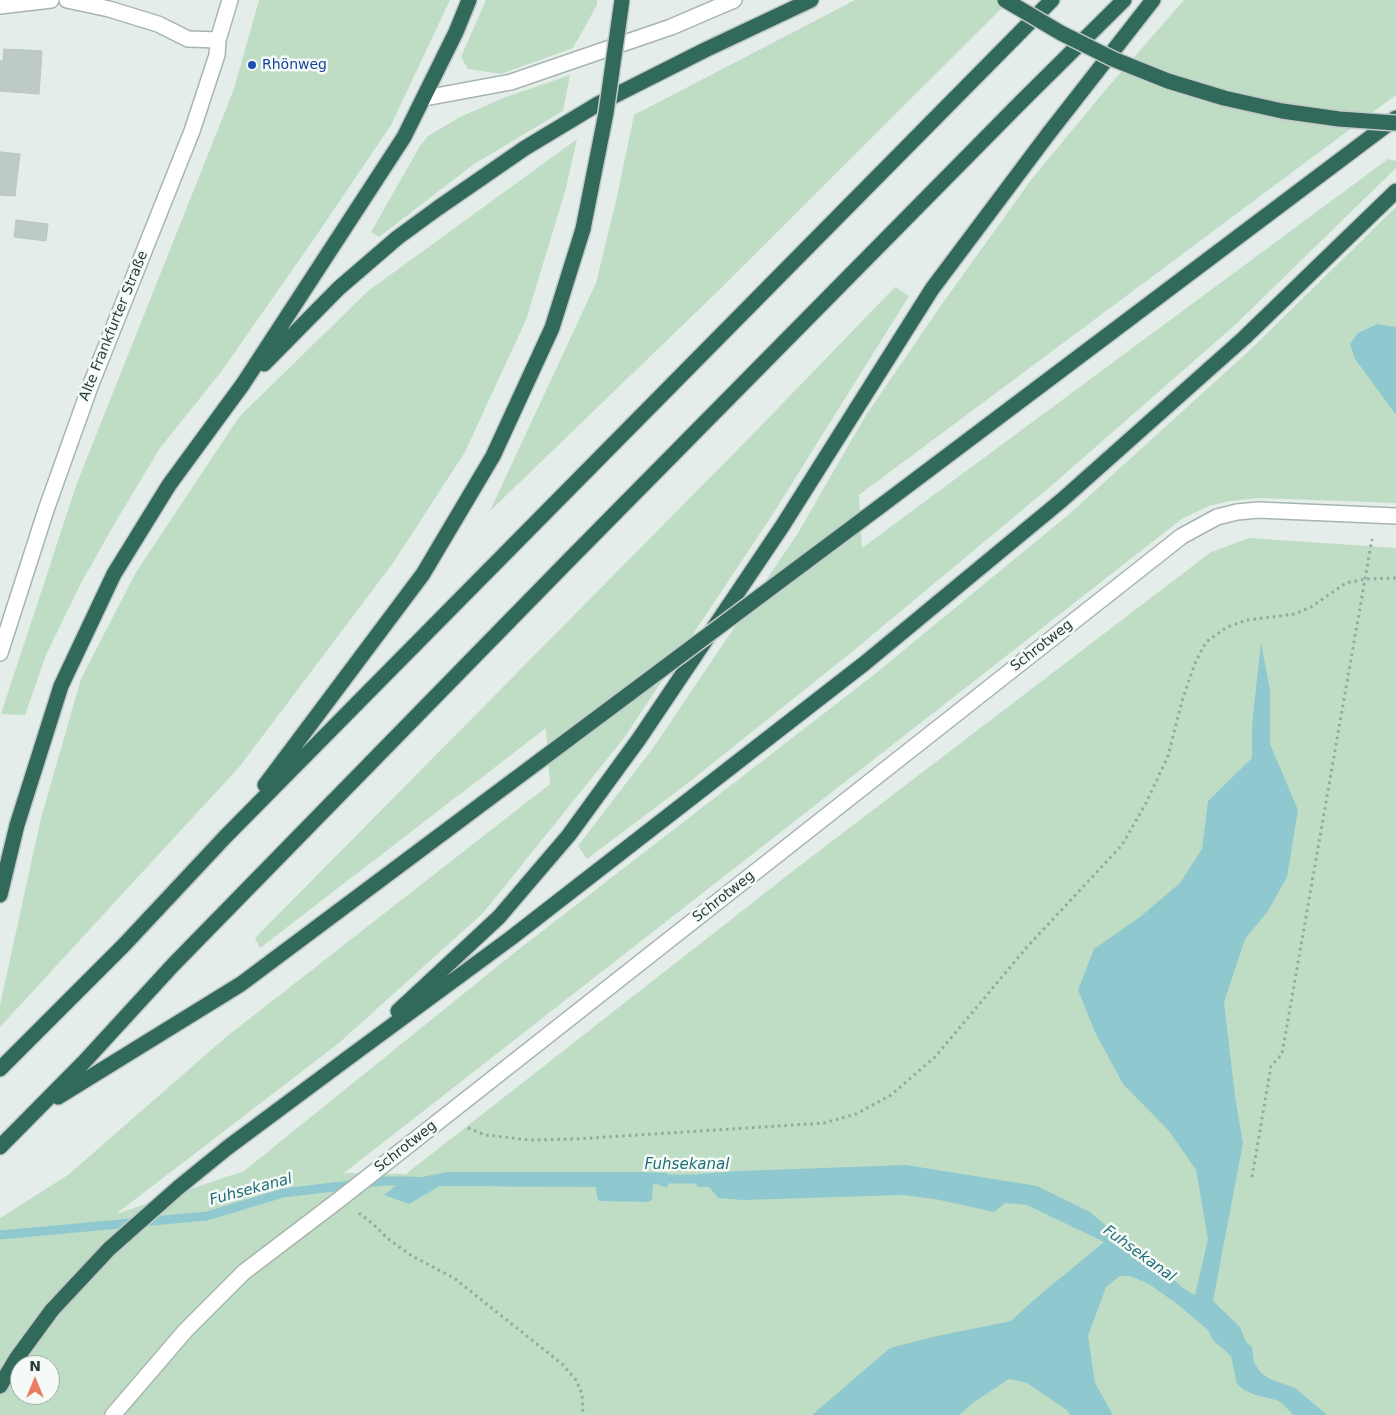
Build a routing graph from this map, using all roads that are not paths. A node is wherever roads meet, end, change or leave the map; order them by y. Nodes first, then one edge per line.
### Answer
1 (51, 0) edge
2 (67, 0) edge
3 (230, 0) edge
4 (469, 0) edge
5 (622, 0) edge
6 (734, 0) edge
7 (811, 0) edge
8 (1005, 0) edge
9 (1052, 0) edge
10 (1124, 0) edge
11 (1153, 0) edge
12 (0, 6) edge
13 (218, 40) junction
14 (424, 98) junction
15 (1396, 118) edge
16 (1396, 122) edge
17 (1396, 192) edge
18 (243, 384) junction
19 (1396, 516) edge
20 (0, 653) edge
21 (226, 836) junction
22 (0, 895) edge
23 (348, 1058) junction
24 (0, 1069) edge
25 (35, 1111) junction
26 (0, 1147) edge
27 (0, 1386) edge
28 (113, 1415) edge

1 - 12 street
2 - 13 street
3 - 13 street, Alte Frankfurter Straße
4 - 14 highway
5 - 21 highway, bridge
6 - 14 street
7 - 18 highway
8 - 16 highway, bridge
9 - 21 highway
10 - 25 highway
11 - 23 highway
13 - 20 street, Alte Frankfurter Straße
14 - 18 highway
15 - 25 highway, bridge
17 - 23 highway
18 - 22 highway
19 - 28 street, Schrotweg
21 - 24 highway
23 - 27 highway
25 - 26 highway

